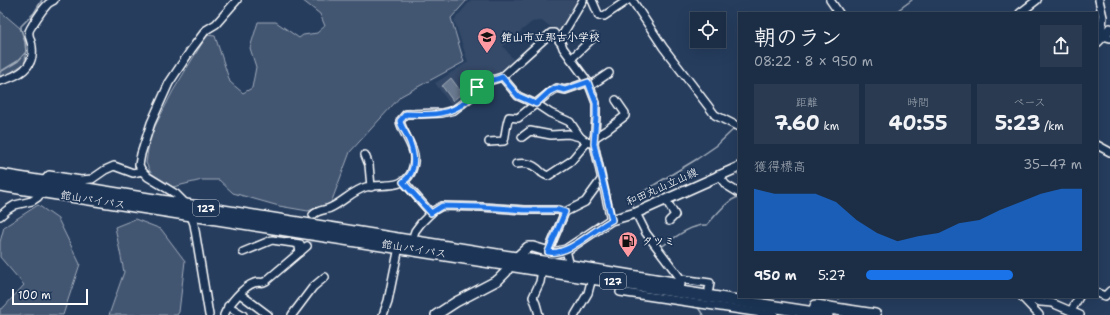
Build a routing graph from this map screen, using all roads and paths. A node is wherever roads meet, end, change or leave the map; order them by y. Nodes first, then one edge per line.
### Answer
1 (54, 0) edge
2 (238, 0) edge
3 (583, 0) edge
4 (592, 0) edge
5 (628, 0) edge
6 (632, 0) edge
7 (830, 0) edge
8 (1037, 0) edge
9 (1099, 0) edge
10 (838, 12) edge
11 (1021, 12) edge
12 (1110, 29) edge
13 (594, 37) dead end
14 (1103, 39) edge
15 (560, 42) junction
16 (571, 59) junction
17 (609, 73) dead end
18 (502, 77) junction
19 (0, 81) edge
20 (589, 84) junction
21 (616, 100) dead end
22 (536, 104) junction
23 (737, 126) edge
24 (522, 137) dead end
25 (580, 137) junction
26 (591, 141) junction
27 (489, 142) dead end
28 (1098, 146) edge
29 (1110, 152) edge
30 (365, 155) dead end
31 (516, 164) dead end
32 (738, 166) edge
33 (142, 171) junction
34 (0, 175) edge
35 (718, 175) junction
36 (601, 180) junction
37 (403, 182) junction
38 (0, 185) edge
39 (42, 187) junction
40 (372, 187) junction
41 (738, 192) edge
42 (666, 200) junction
43 (189, 210) junction
44 (565, 212) junction
45 (431, 213) junction
46 (636, 213) junction
47 (313, 215) dead end
48 (0, 216) edge
49 (612, 220) junction
50 (669, 220) dead end
51 (412, 240) junction
52 (307, 246) tunnel mouth
53 (399, 247) junction
54 (566, 250) junction
55 (243, 252) dead end
56 (300, 252) junction
57 (548, 252) junction
58 (513, 261) junction
59 (570, 266) junction
60 (542, 270) junction
61 (325, 277) dead end
62 (592, 278) junction
63 (709, 289) junction
64 (1110, 291) edge
65 (620, 292) dead end
66 (1098, 293) edge
67 (240, 294) junction
68 (738, 294) edge
69 (766, 298) edge
70 (1023, 298) edge
71 (1078, 298) edge
72 (228, 306) junction
73 (1071, 311) junction
74 (209, 315) edge
75 (224, 315) edge
76 (243, 315) edge
77 (268, 315) edge
78 (292, 315) edge
79 (383, 315) edge
80 (436, 315) edge
81 (539, 315) edge
82 (575, 315) edge
83 (774, 315) edge
84 (827, 315) edge
85 (875, 315) edge
86 (1039, 315) edge
87 (1080, 315) edge

1 - 19 street
2 - 33 street
3 - 15 street
4 - 5 street
6 - 23 street
7 - 10 street
8 - 11 street
9 - 14 street
12 - 14 main road
13 - 16 street
15 - 16 street
15 - 18 street
16 - 20 street
17 - 20 street
18 - 22 street
18 - 37 street
20 - 22 street
20 - 26 street
21 - 26 street
22 - 25 street
22 - 27 street
24 - 25 street
25 - 26 street
26 - 31 street
26 - 36 street
28 - 29 street
30 - 40 street
32 - 35 main road, 和田丸山立山線
33 - 39 street
33 - 43 street
34 - 39 highway, 館山バイパス / 127
35 - 41 street
35 - 42 main road, 和田丸山立山線
36 - 44 street
36 - 49 street
37 - 40 street
37 - 45 street
38 - 39 highway, 館山バイパス / 127
39 - 43 highway, 館山バイパス / 127
39 - 48 street
40 - 47 street
42 - 46 main road, 和田丸山立山線
42 - 50 street
43 - 51 highway, 館山バイパス / 127
43 - 53 highway, 館山バイパス / 127
43 - 74 street
44 - 45 street
44 - 57 street
45 - 51 street
46 - 49 main road, 和田丸山立山線
46 - 63 street
49 - 54 main road, 和田丸山立山線
51 - 58 highway, 館山バイパス / 127
52 - 56 street
53 - 58 highway, 館山バイパス / 127
53 - 79 street
54 - 57 main road, 和田丸山立山線
54 - 59 street
55 - 56 street
56 - 67 street
57 - 58 main road, 和田丸山立山線
58 - 59 highway, 館山バイパス / 127
58 - 60 highway, 館山バイパス / 127
58 - 80 main road, 和田丸山立山線
59 - 63 highway, 館山バイパス / 127
60 - 62 highway, 館山バイパス / 127
60 - 81 street
61 - 78 street
62 - 82 street
62 - 84 highway, 館山バイパス / 127
63 - 68 highway, 館山バイパス / 127
64 - 66 street
65 - 83 street
67 - 72 street
67 - 77 street
69 - 85 highway
70 - 73 street
70 - 86 street
71 - 73 street
72 - 75 street
72 - 76 street
73 - 87 street

